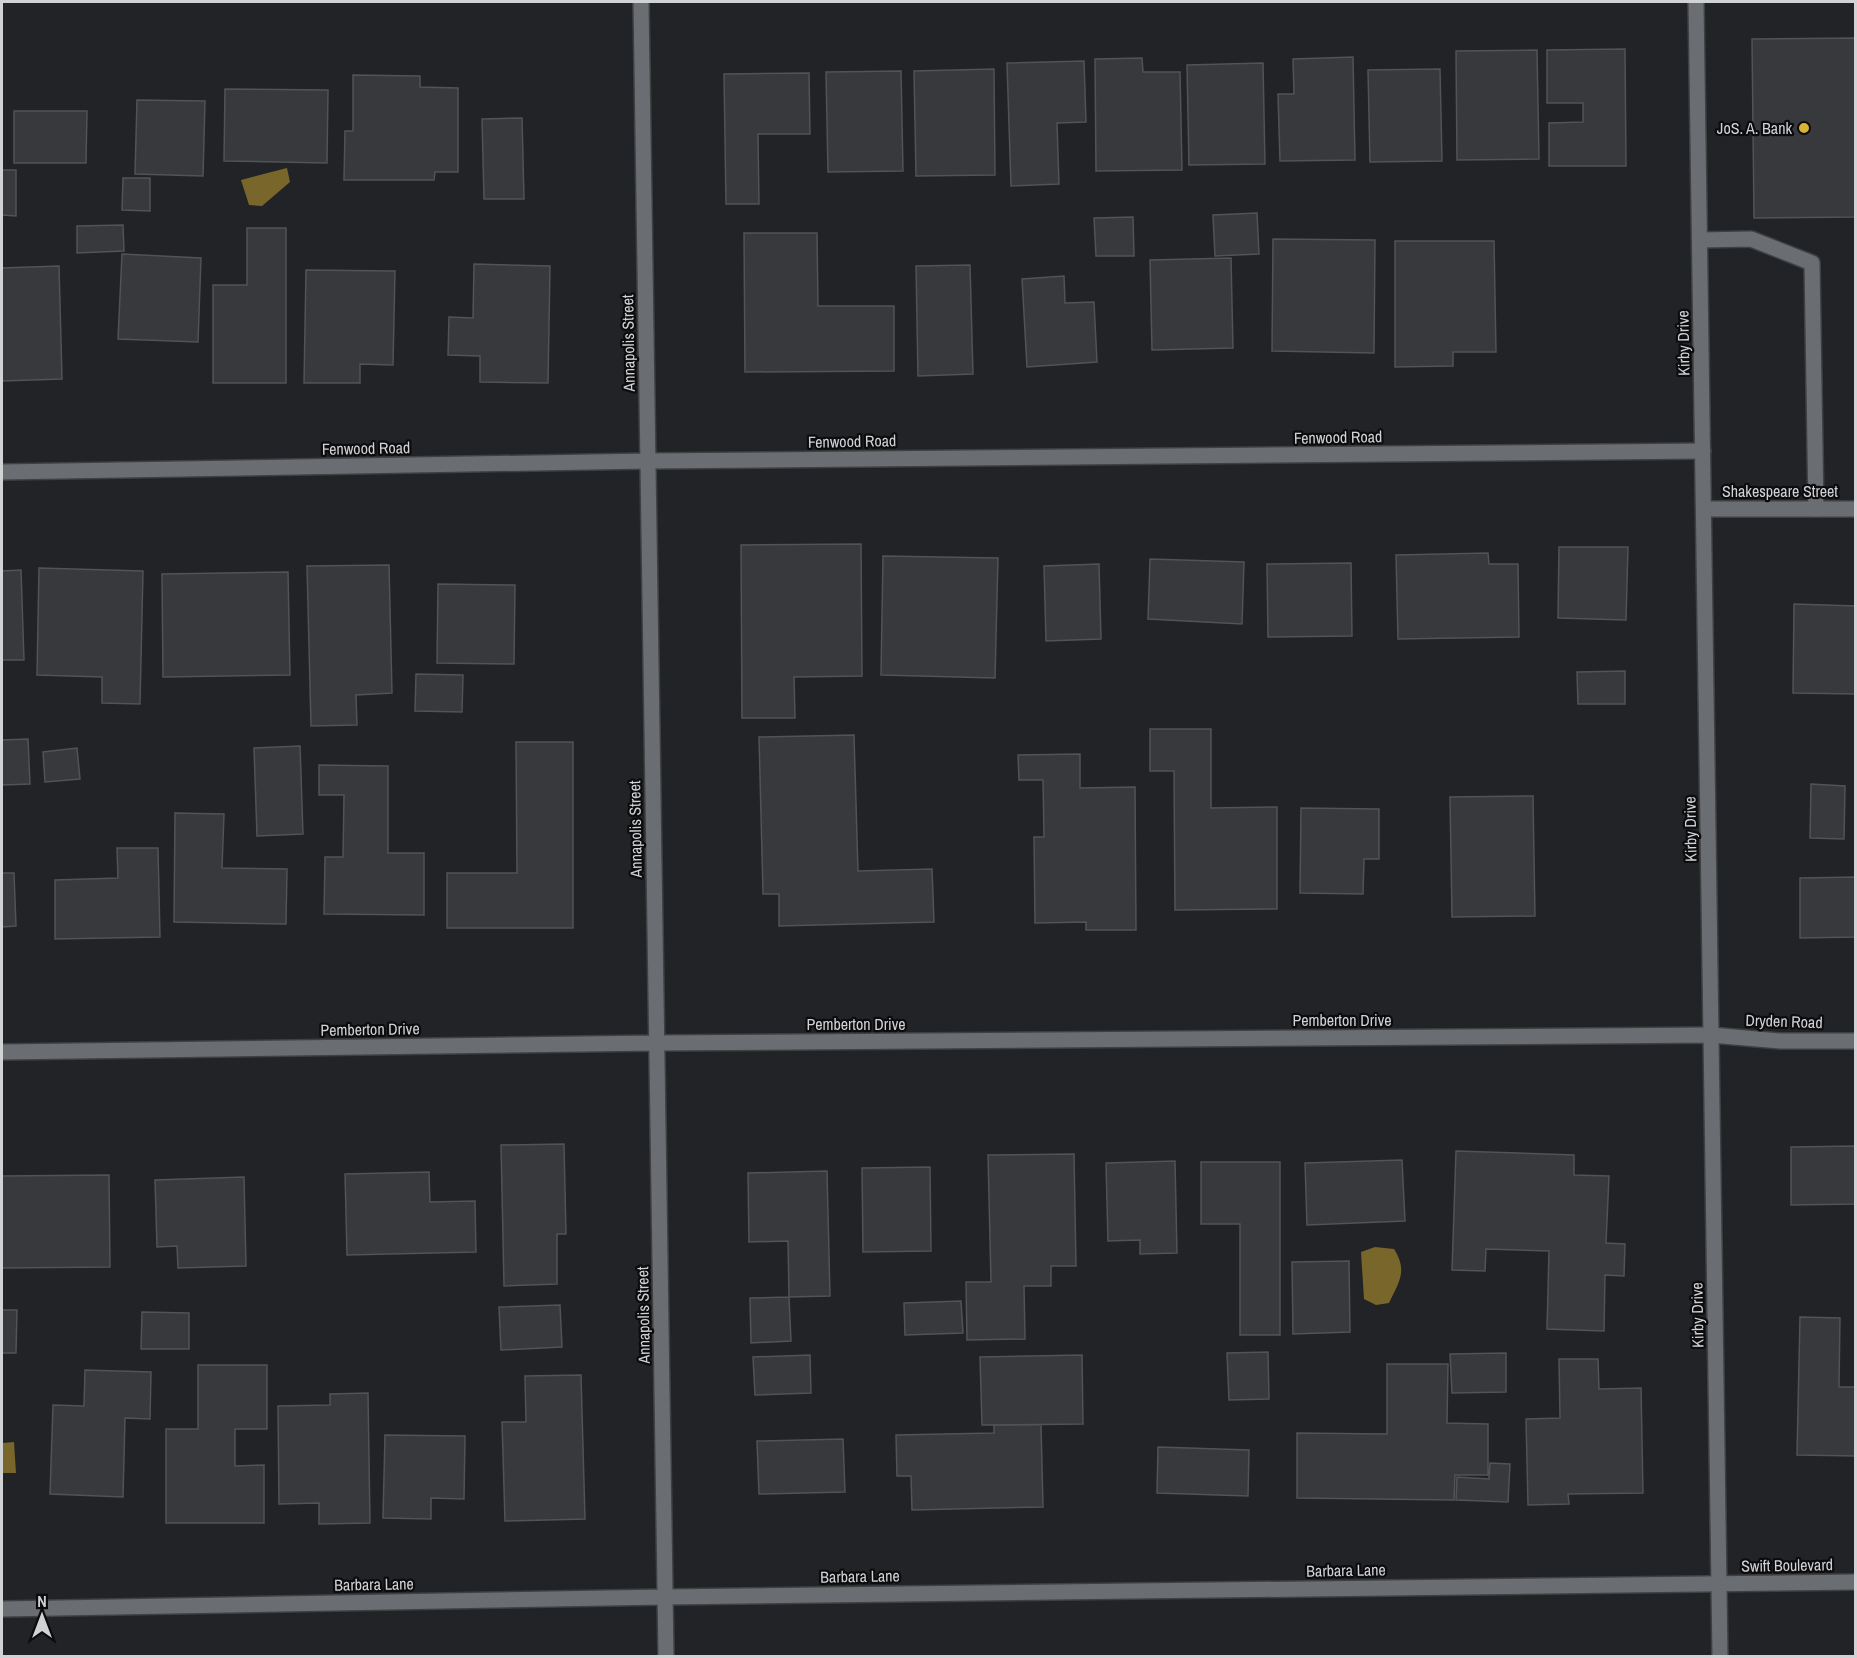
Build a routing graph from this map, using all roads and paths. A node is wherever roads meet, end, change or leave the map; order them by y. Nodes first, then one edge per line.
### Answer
1 (641, 2) edge
2 (1696, 2) edge
3 (1700, 240) junction
4 (1703, 451) junction
5 (648, 461) junction
6 (2, 472) edge
7 (1704, 509) junction
8 (1816, 509) junction
9 (1856, 509) edge
10 (1711, 1035) junction
11 (1856, 1041) edge
12 (656, 1043) junction
13 (2, 1052) edge
14 (1856, 1582) edge
15 (1719, 1584) junction
16 (665, 1597) junction
17 (2, 1609) edge
18 (666, 1656) edge
19 (1720, 1656) edge

1 - 5 street, Annapolis Street
2 - 3 street, Kirby Drive
3 - 4 street, Kirby Drive
3 - 8 street
4 - 5 street, Fenwood Road
4 - 7 street, Kirby Drive
5 - 6 street, Fenwood Road
5 - 12 street, Annapolis Street
7 - 8 street, Shakespeare Street
7 - 10 street, Kirby Drive
8 - 9 street, Shakespeare Street
10 - 11 street, Dryden Road
10 - 12 street, Pemberton Drive
10 - 15 street, Kirby Drive
12 - 13 street, Pemberton Drive
12 - 16 street, Annapolis Street
14 - 15 street, Swift Boulevard
15 - 16 street, Barbara Lane
15 - 19 street, Kirby Drive
16 - 17 street, Barbara Lane
16 - 18 street, Annapolis Street

